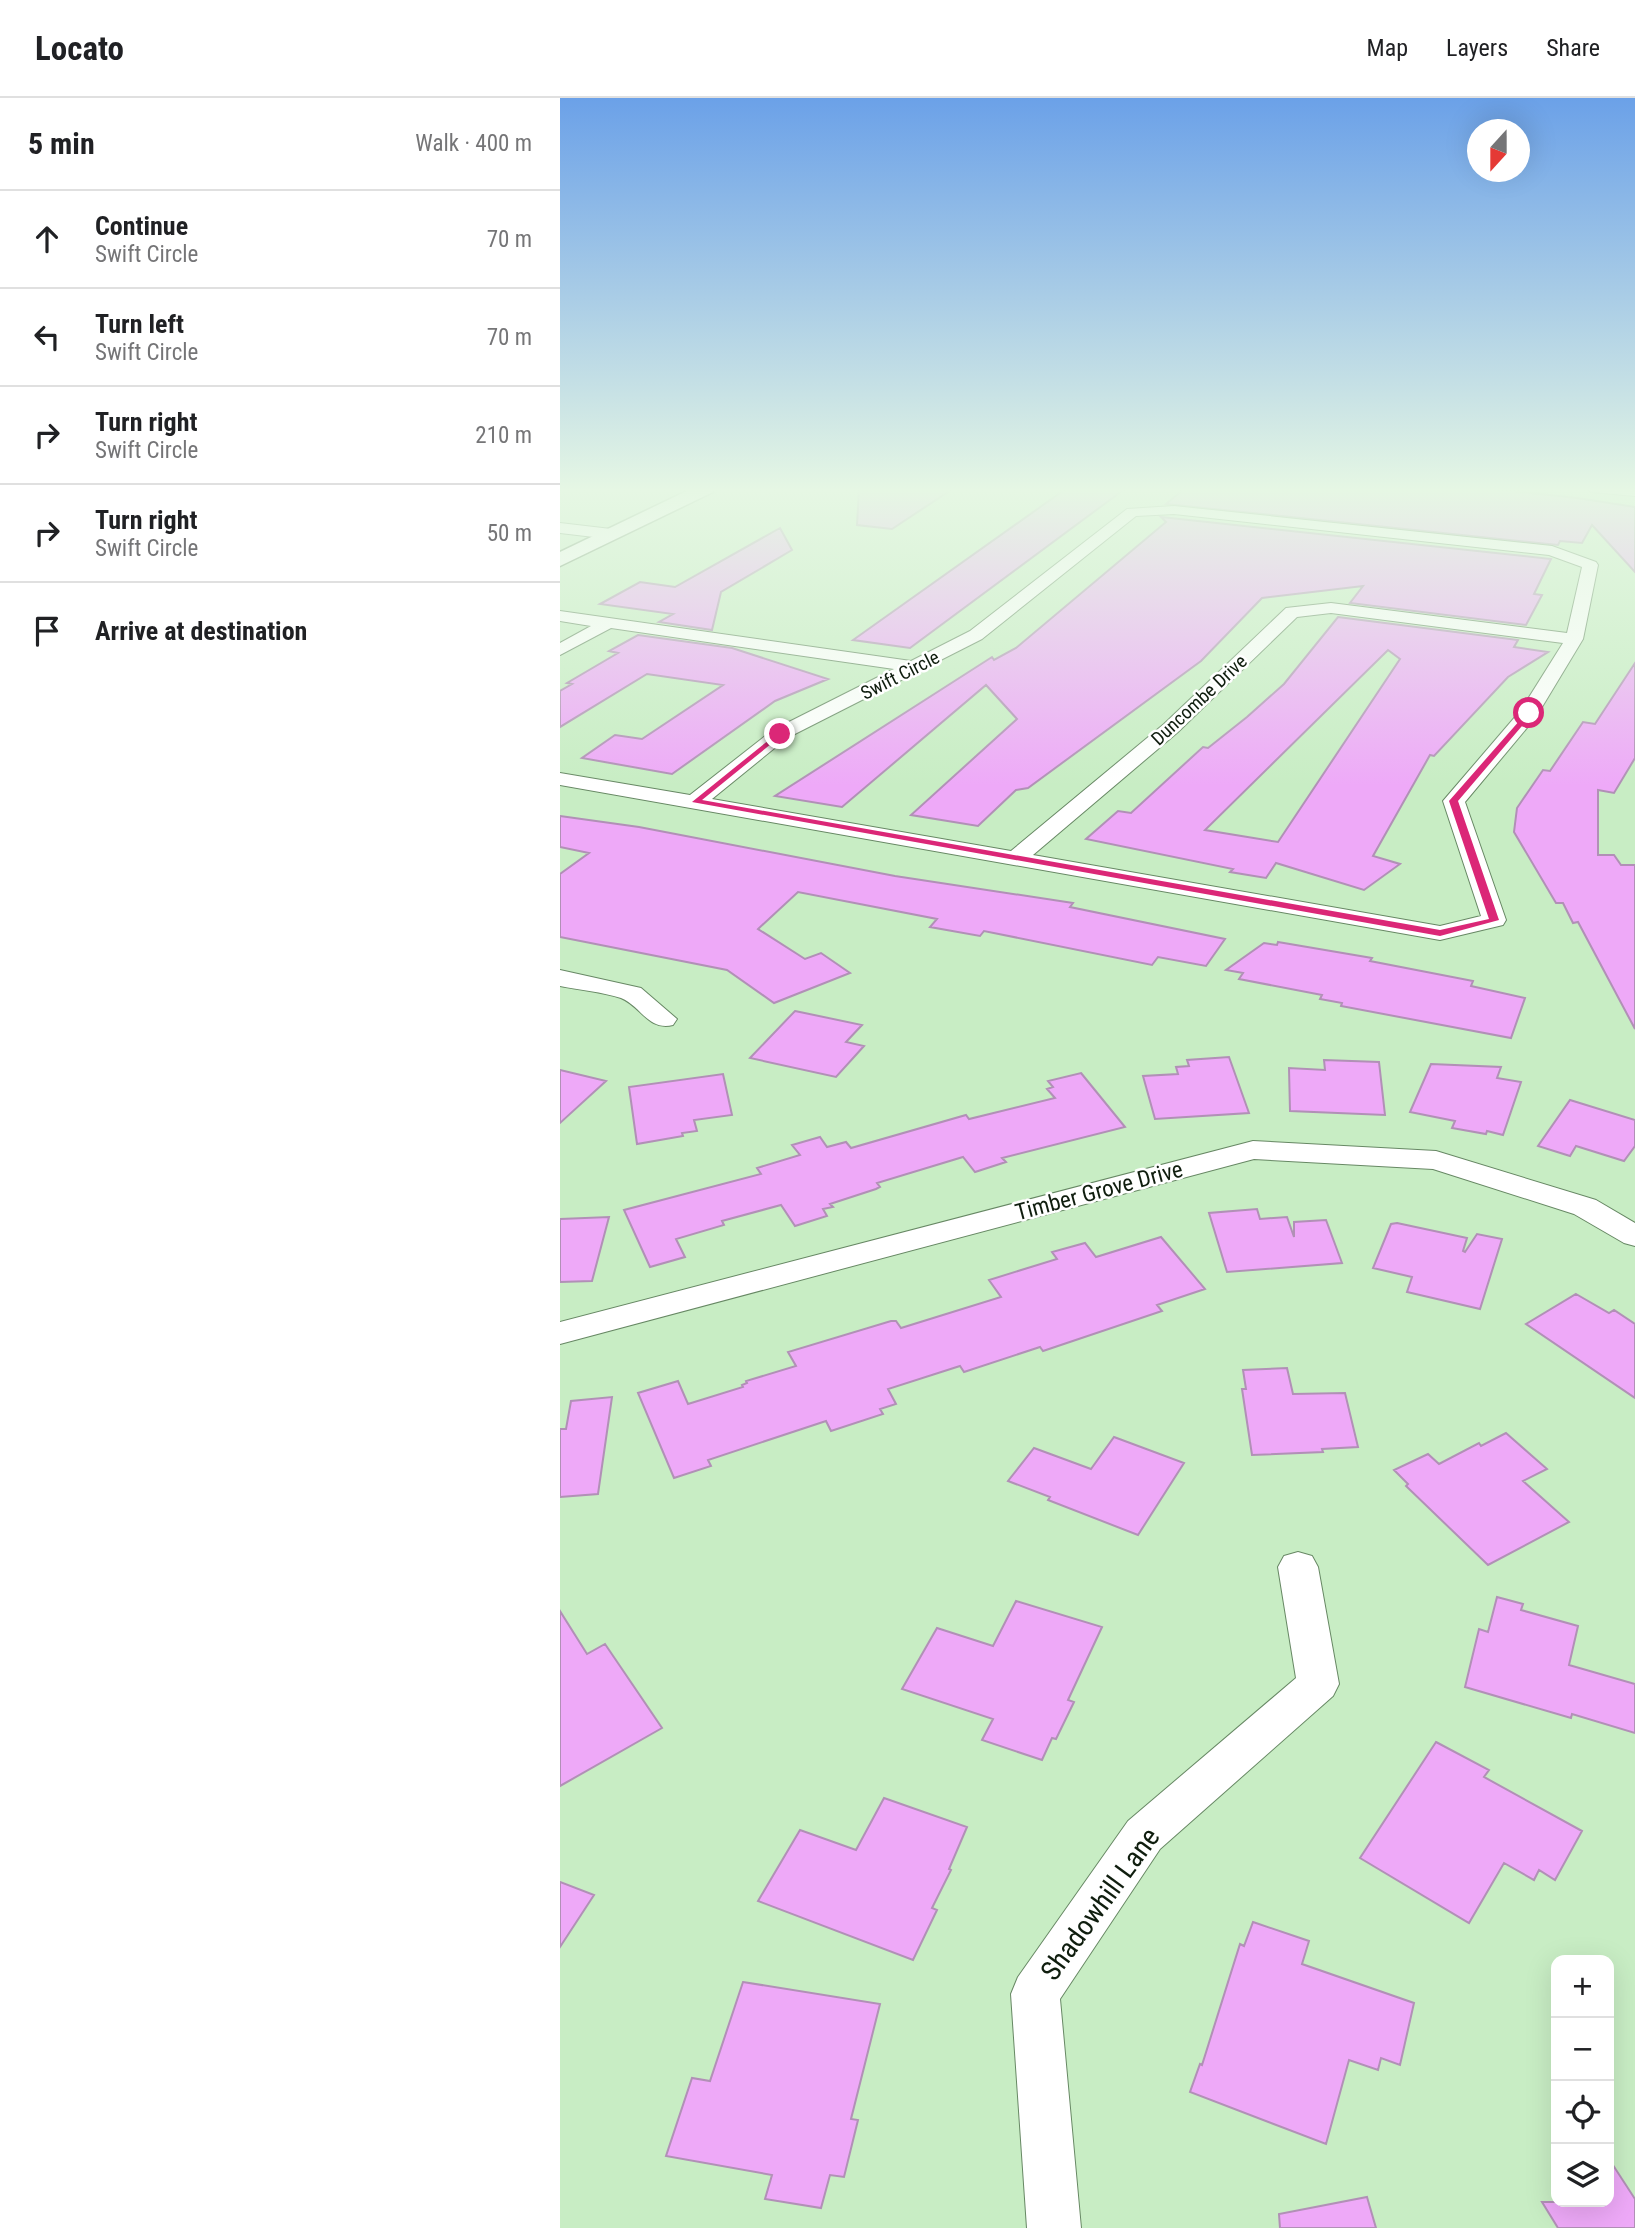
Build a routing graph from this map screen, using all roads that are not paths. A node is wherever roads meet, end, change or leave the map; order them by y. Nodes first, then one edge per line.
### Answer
1 (1036, 587) edge
2 (1585, 587) edge
3 (560, 616) edge
4 (608, 623) junction
5 (1574, 639) junction
6 (560, 650) edge
7 (916, 667) junction
8 (560, 779) edge
9 (696, 802) junction
10 (1015, 859) junction
11 (560, 978) edge
12 (664, 1020) dead end
13 (1635, 1236) edge
14 (560, 1334) edge
15 (1297, 1567) dead end
16 (1054, 2228) edge

1 - 7 street, Swift Circle
2 - 5 street, Swift Circle
3 - 4 street
4 - 6 street
4 - 7 street
5 - 10 street, Duncombe Drive
5 - 10 street, Swift Circle
7 - 9 street, Swift Circle
8 - 9 street, Swift Circle
9 - 10 street, Swift Circle
11 - 12 street
13 - 14 street, Timber Grove Drive
15 - 16 street, Shadowhill Lane

